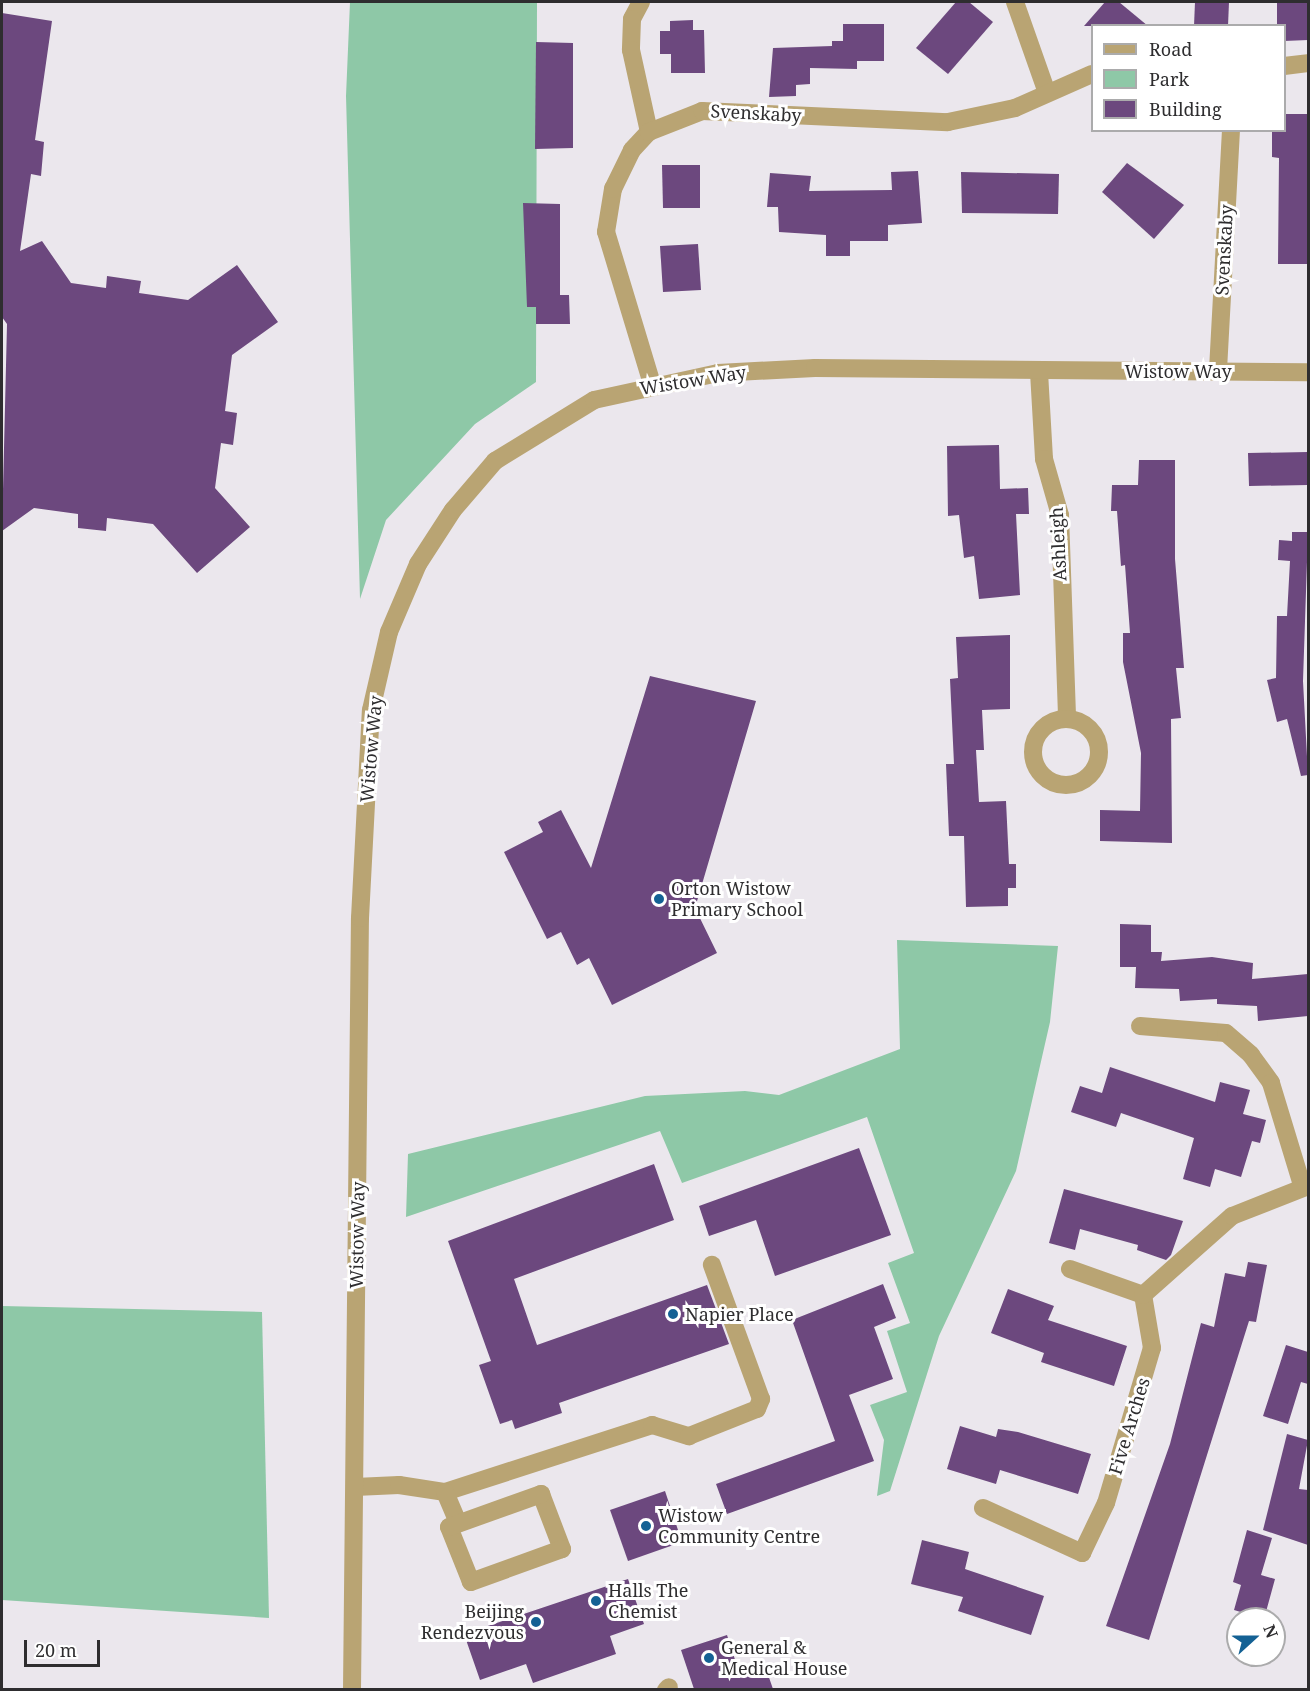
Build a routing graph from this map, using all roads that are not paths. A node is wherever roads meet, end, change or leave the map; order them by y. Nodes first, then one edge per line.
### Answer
1 (641, 2) edge
2 (1016, 2) edge
3 (1308, 63) edge
4 (1286, 66) edge
5 (1091, 74) edge
6 (1047, 93) junction
7 (649, 132) junction
8 (1231, 132) edge
9 (1218, 370) junction
10 (1039, 372) junction
11 (1308, 372) edge
12 (652, 384) junction
13 (1067, 718) dead end
14 (1140, 1026) dead end
15 (1305, 1186) edge
16 (712, 1265) dead end
17 (1070, 1269) dead end
18 (1143, 1296) junction
19 (355, 1487) junction
20 (445, 1492) junction
21 (983, 1508) dead end
22 (458, 1523) junction
23 (352, 1689) edge

1 - 7 street
2 - 6 street
3 - 4 street
5 - 6 street, Svenskaby
6 - 7 street, Svenskaby
7 - 12 street, Svenskaby
8 - 9 street, Svenskaby
9 - 10 street, Wistow Way
9 - 11 street, Wistow Way
10 - 12 street, Wistow Way
10 - 13 street, Ashleigh
12 - 19 street, Wistow Way
14 - 15 street
15 - 18 street
16 - 20 street
17 - 18 street
18 - 21 street, Five Arches
19 - 20 street
19 - 23 street, Wistow Way
20 - 22 street
22 - 22 street

